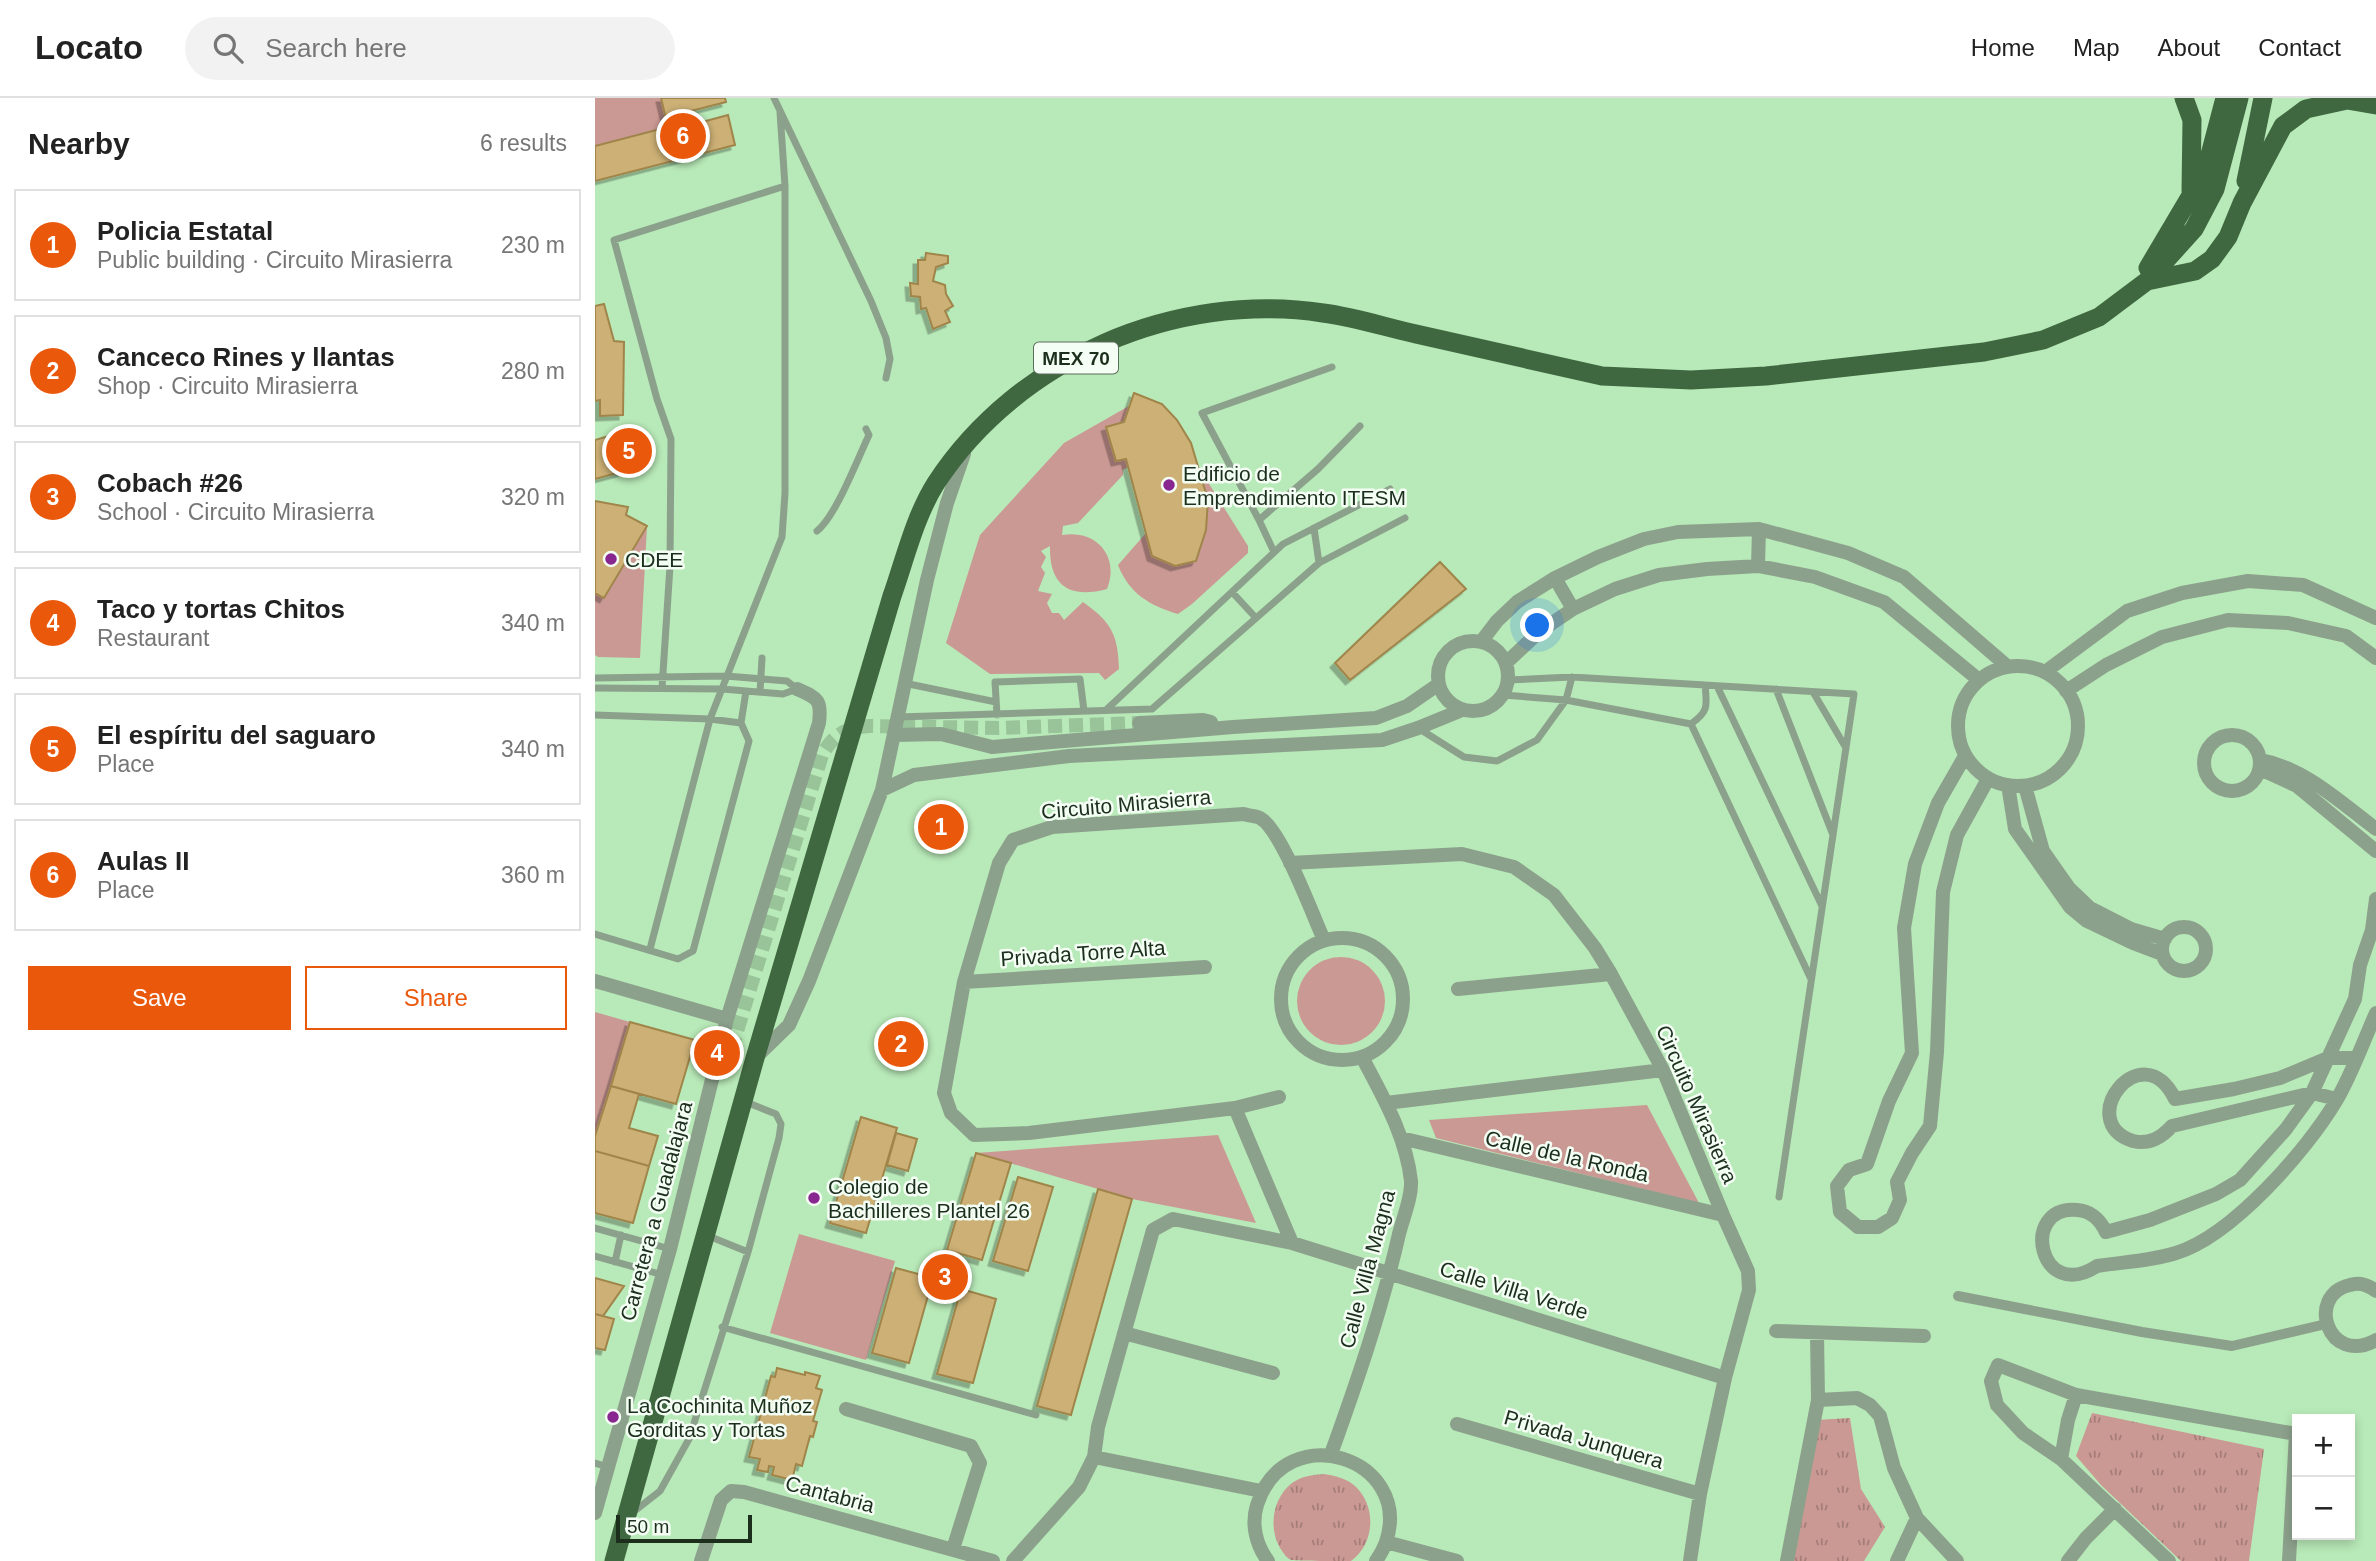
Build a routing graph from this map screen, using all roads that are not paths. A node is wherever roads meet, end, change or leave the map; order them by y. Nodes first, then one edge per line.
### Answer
1 (774, 98) edge
2 (2184, 98) edge
3 (2225, 98) edge
4 (2239, 98) edge
5 (2263, 98) edge
6 (2376, 105) edge
7 (780, 112) junction
8 (785, 186) junction
9 (2190, 199) junction
10 (2242, 203) junction
11 (2140, 287) junction
12 (1332, 367) dead end
13 (886, 378) dead end
14 (1360, 426) dead end
15 (866, 429) dead end
16 (970, 438) junction
17 (1390, 489) dead end
18 (1405, 518) dead end
19 (1259, 520) junction
20 (1314, 528) junction
21 (1759, 529) junction
22 (817, 531) dead end
23 (1275, 552) junction
24 (1319, 563) junction
25 (1758, 566) junction
26 (1555, 578) junction
27 (1232, 592) junction
28 (1573, 609) junction
29 (1256, 618) junction
30 (2376, 618) edge
31 (1481, 642) junction
32 (762, 658) dead end
33 (2376, 658) edge
34 (1506, 663) junction
35 (2007, 666) junction
36 (2045, 671) junction
37 (726, 676) junction
38 (1572, 677) junction
39 (595, 678) edge
40 (663, 678) junction
41 (761, 679) junction
42 (1508, 680) junction
43 (1979, 680) junction
44 (905, 683) junction
45 (1439, 684) junction
46 (1705, 685) junction
47 (1717, 686) junction
48 (595, 688) edge
49 (662, 688) junction
50 (722, 689) junction
51 (797, 689) junction
52 (1776, 689) junction
53 (746, 691) junction
54 (2066, 691) junction
55 (760, 692) junction
56 (1813, 692) junction
57 (1503, 695) junction
58 (1566, 700) junction
59 (996, 702) junction
60 (1105, 710) junction
61 (1462, 710) junction
62 (1084, 711) junction
63 (595, 715) edge
64 (997, 715) junction
65 (897, 717) junction
66 (710, 719) junction
67 (1376, 719) junction
68 (741, 723) junction
69 (1139, 723) tunnel mouth
70 (1691, 724) junction
71 (1233, 727) junction
72 (1418, 729) junction
73 (894, 735) junction
74 (1382, 740) junction
75 (1846, 748) junction
76 (1965, 755) junction
77 (1989, 779) junction
78 (2008, 785) junction
79 (2025, 786) junction
80 (882, 790) junction
81 (2376, 829) edge
82 (1833, 836) junction
83 (2376, 851) edge
84 (1290, 863) junction
85 (2376, 899) edge
86 (1822, 907) junction
87 (595, 934) edge
88 (1324, 940) junction
89 (650, 949) junction
90 (1205, 967) dead end
91 (1611, 974) junction
92 (1811, 979) junction
93 (595, 981) edge
94 (964, 982) junction
95 (1458, 989) dead end
96 (2376, 1013) edge
97 (727, 1019) junction
98 (1937, 1052) junction
99 (1912, 1053) junction
100 (1361, 1057) junction
101 (755, 1058) junction
102 (2328, 1058) junction
103 (2356, 1058) junction
104 (725, 1070) tunnel mouth
105 (1663, 1070) junction
106 (2312, 1093) junction
107 (1279, 1097) dead end
108 (2337, 1099) junction
109 (743, 1101) junction
110 (1386, 1103) junction
111 (1235, 1108) junction
112 (703, 1114) junction
113 (1401, 1138) junction
114 (2240, 1180) junction
115 (1779, 1197) dead end
116 (2256, 1197) junction
117 (1723, 1215) junction
118 (595, 1228) edge
119 (706, 1234) junction
120 (621, 1235) junction
121 (1291, 1243) junction
122 (670, 1249) junction
123 (748, 1252) junction
124 (595, 1256) edge
125 (615, 1262) junction
126 (1390, 1273) junction
127 (663, 1275) junction
128 (2375, 1287) edge
129 (1958, 1296) dead end
130 (2326, 1324) junction
131 (722, 1327) junction
132 (1776, 1331) dead end
133 (1123, 1333) junction
134 (1817, 1333) junction
135 (1924, 1336) dead end
136 (2376, 1339) edge
137 (1273, 1373) dead end
138 (1725, 1378) junction
139 (2076, 1395) junction
140 (1818, 1400) junction
141 (846, 1409) dead end
142 (1036, 1415) dead end
143 (1457, 1424) dead end
144 (1331, 1454) junction
145 (1094, 1457) junction
146 (2061, 1459) junction
147 (601, 1465) edge
148 (1261, 1491) junction
149 (1700, 1494) junction
150 (2115, 1509) junction
151 (595, 1513) edge
152 (626, 1518) junction
153 (1917, 1518) junction
154 (1386, 1542) junction
155 (953, 1549) junction
156 (614, 1561) edge
157 (701, 1561) edge
158 (993, 1561) edge
159 (1013, 1561) edge
160 (1268, 1561) edge
161 (1376, 1561) edge
162 (1457, 1561) edge
163 (1690, 1561) edge
164 (1787, 1561) edge
165 (1897, 1561) edge
166 (1958, 1561) edge
167 (2068, 1561) edge
168 (2169, 1561) edge
169 (2288, 1561) edge

1 - 7 lane
2 - 9 highway
3 - 9 highway
4 - 11 highway, MEX 70
5 - 10 highway
6 - 10 highway
7 - 8 lane
7 - 13 lane
8 - 37 lane
8 - 40 lane
9 - 11 highway
10 - 11 highway
11 - 16 highway, MEX 70
12 - 19 lane
14 - 19 lane
15 - 22 lane
16 - 44 street
16 - 101 highway, MEX 70
17 - 20 lane
18 - 24 lane
19 - 23 lane
20 - 23 lane
20 - 24 lane
21 - 25 street
21 - 26 street
21 - 35 street
23 - 27 lane
24 - 29 lane
25 - 28 street
25 - 43 street
26 - 28 street
26 - 31 street
27 - 29 lane
27 - 60 lane
28 - 34 street
29 - 60 lane
30 - 36 street
31 - 34 street
31 - 45 street
32 - 41 lane
33 - 54 street
34 - 42 street
35 - 36 street
35 - 43 street
36 - 54 street
37 - 40 lane
37 - 41 lane
37 - 50 lane
38 - 42 lane
38 - 46 lane
38 - 58 lane
39 - 40 lane
40 - 49 lane
41 - 51 lane
41 - 55 lane
42 - 57 street
43 - 76 street
44 - 59 lane
44 - 65 street
45 - 61 street
45 - 67 street
46 - 47 lane
46 - 70 lane
47 - 52 lane
47 - 86 lane
48 - 49 lane
49 - 50 lane
50 - 53 lane
50 - 66 lane
51 - 55 lane
51 - 97 street, Carretera a Guadalajara
52 - 56 lane
52 - 82 lane
53 - 55 lane
53 - 68 lane
54 - 79 street
56 - 75 lane
56 - 75 lane
57 - 58 lane
57 - 61 street
58 - 70 lane
58 - 72 lane
59 - 62 lane
59 - 64 lane
60 - 62 lane
61 - 72 street
62 - 64 lane
63 - 66 lane
64 - 65 lane
65 - 73 street
66 - 68 lane
66 - 89 lane
67 - 71 street
67 - 74 street
68 - 89 lane
69 - 71 street
70 - 92 lane
71 - 73 street
72 - 74 street
73 - 80 street
74 - 80 street
75 - 82 lane
76 - 77 street
76 - 99 street
77 - 78 street
77 - 98 street
78 - 79 street
78 - 79 street
80 - 101 street
81 - 83 street
82 - 86 lane
84 - 88 street
84 - 91 street, Circuito Mirasierra
84 - 94 street, Circuito Mirasierra
85 - 102 street
86 - 92 lane
87 - 89 lane
88 - 100 street
88 - 100 street
90 - 94 street, Privada Torre Alta
91 - 95 street
91 - 105 street, Circuito Mirasierra
92 - 115 lane
93 - 97 street
94 - 111 street, Circuito Mirasierra
96 - 103 street
97 - 112 street, Carretera a Guadalajara
98 - 99 street
98 - 99 street
100 - 110 street, Calle Villa Magna
101 - 109 highway, MEX 70
102 - 103 street
102 - 106 street
102 - 106 street
103 - 108 street
104 - 112 street
105 - 110 street
105 - 117 street, Circuito Mirasierra
106 - 108 street
106 - 114 street
107 - 111 street, Circuito Mirasierra
108 - 116 street
109 - 119 highway, MEX 70
109 - 123 lane
110 - 113 street, Calle Villa Magna
111 - 121 street
112 - 122 street, Carretera a Guadalajara
113 - 117 street, Calle de la Ronda
113 - 126 street, Calle Villa Magna
114 - 116 street
114 - 116 street
117 - 138 street, Circuito Mirasierra
118 - 120 lane
119 - 123 lane
119 - 152 highway, MEX 70
120 - 122 lane
120 - 125 lane
121 - 126 street, Calle Villa Verde
121 - 133 street
122 - 127 street, Carretera a Guadalajara
123 - 131 lane
124 - 125 lane
125 - 127 lane
126 - 138 street, Calle Villa Verde
126 - 144 street, Calle Villa Magna
127 - 147 street, Carretera a Guadalajara
128 - 130 street
129 - 130 street
130 - 136 street
131 - 142 lane
131 - 152 lane
132 - 134 street
133 - 137 street
133 - 145 street
134 - 135 street
134 - 140 street
138 - 149 street, Circuito Mirasierra
139 - 146 street
139 - 146 street
139 - 169 street
140 - 153 street
140 - 164 street
141 - 155 street
143 - 149 street, Privada Junquera
144 - 148 street
144 - 154 street
145 - 148 street
145 - 159 street
146 - 150 street
147 - 151 street, Carretera a Guadalajara
148 - 160 street
149 - 163 street, Circuito Mirasierra
150 - 167 street
150 - 168 street
152 - 156 highway, MEX 70
153 - 165 street
153 - 166 street
154 - 161 street
154 - 162 street
155 - 157 street, Cantabria
155 - 158 street, Cantabria

